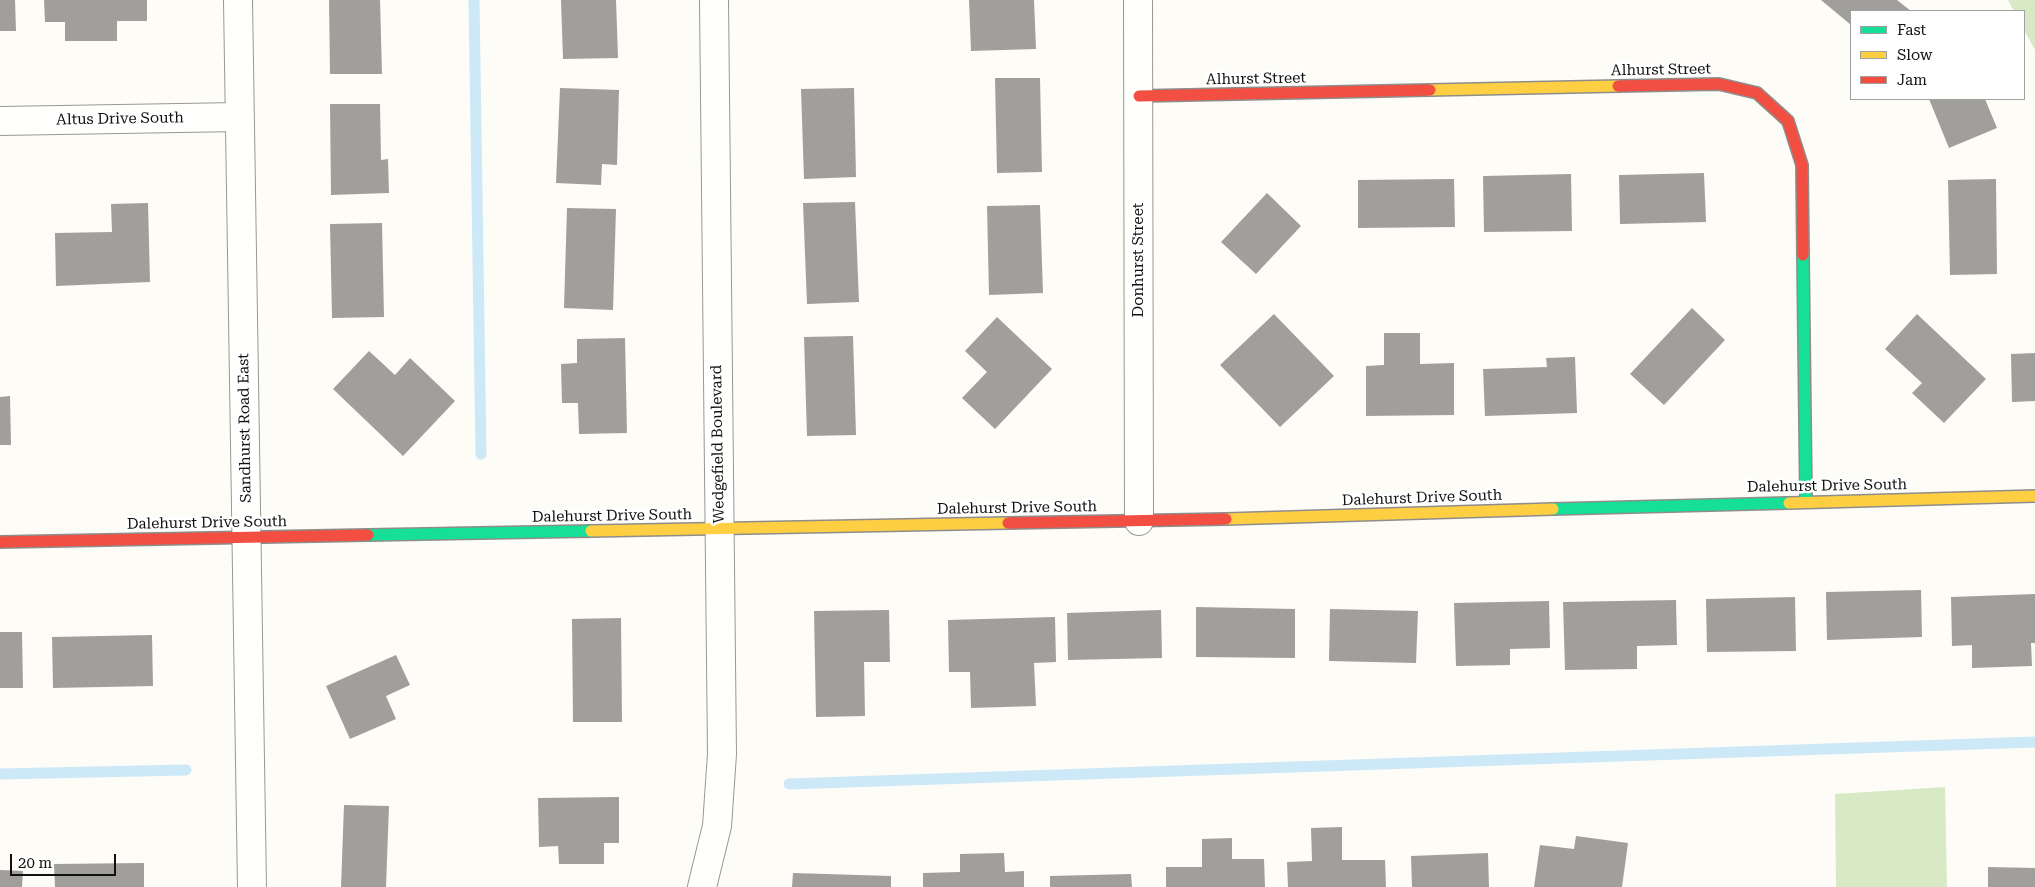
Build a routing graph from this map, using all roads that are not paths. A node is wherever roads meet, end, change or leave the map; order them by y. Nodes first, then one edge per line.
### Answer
1 (238, 0) edge
2 (714, 0) edge
3 (1138, 0) edge
4 (1139, 96) junction
5 (239, 117) junction
6 (0, 121) edge
7 (2035, 496) edge
8 (1806, 502) junction
9 (1138, 521) junction
10 (719, 530) junction
11 (247, 538) junction
12 (0, 542) edge
13 (252, 887) edge
14 (702, 887) edge

1 - 5 street, Sandhurst Road East
2 - 10 street, Wedgefield Boulevard
3 - 4 street, Donhurst Street
4 - 8 street, Alhurst Street
4 - 9 street, Donhurst Street
5 - 6 street, Altus Drive South
5 - 11 street, Sandhurst Road East
7 - 8 street, Dalehurst Drive South
8 - 9 street, Dalehurst Drive South
9 - 10 street, Dalehurst Drive South
10 - 11 street, Dalehurst Drive South
10 - 14 street, Wedgefield Boulevard
11 - 12 street, Dalehurst Drive South
11 - 13 street, Sandhurst Road East

